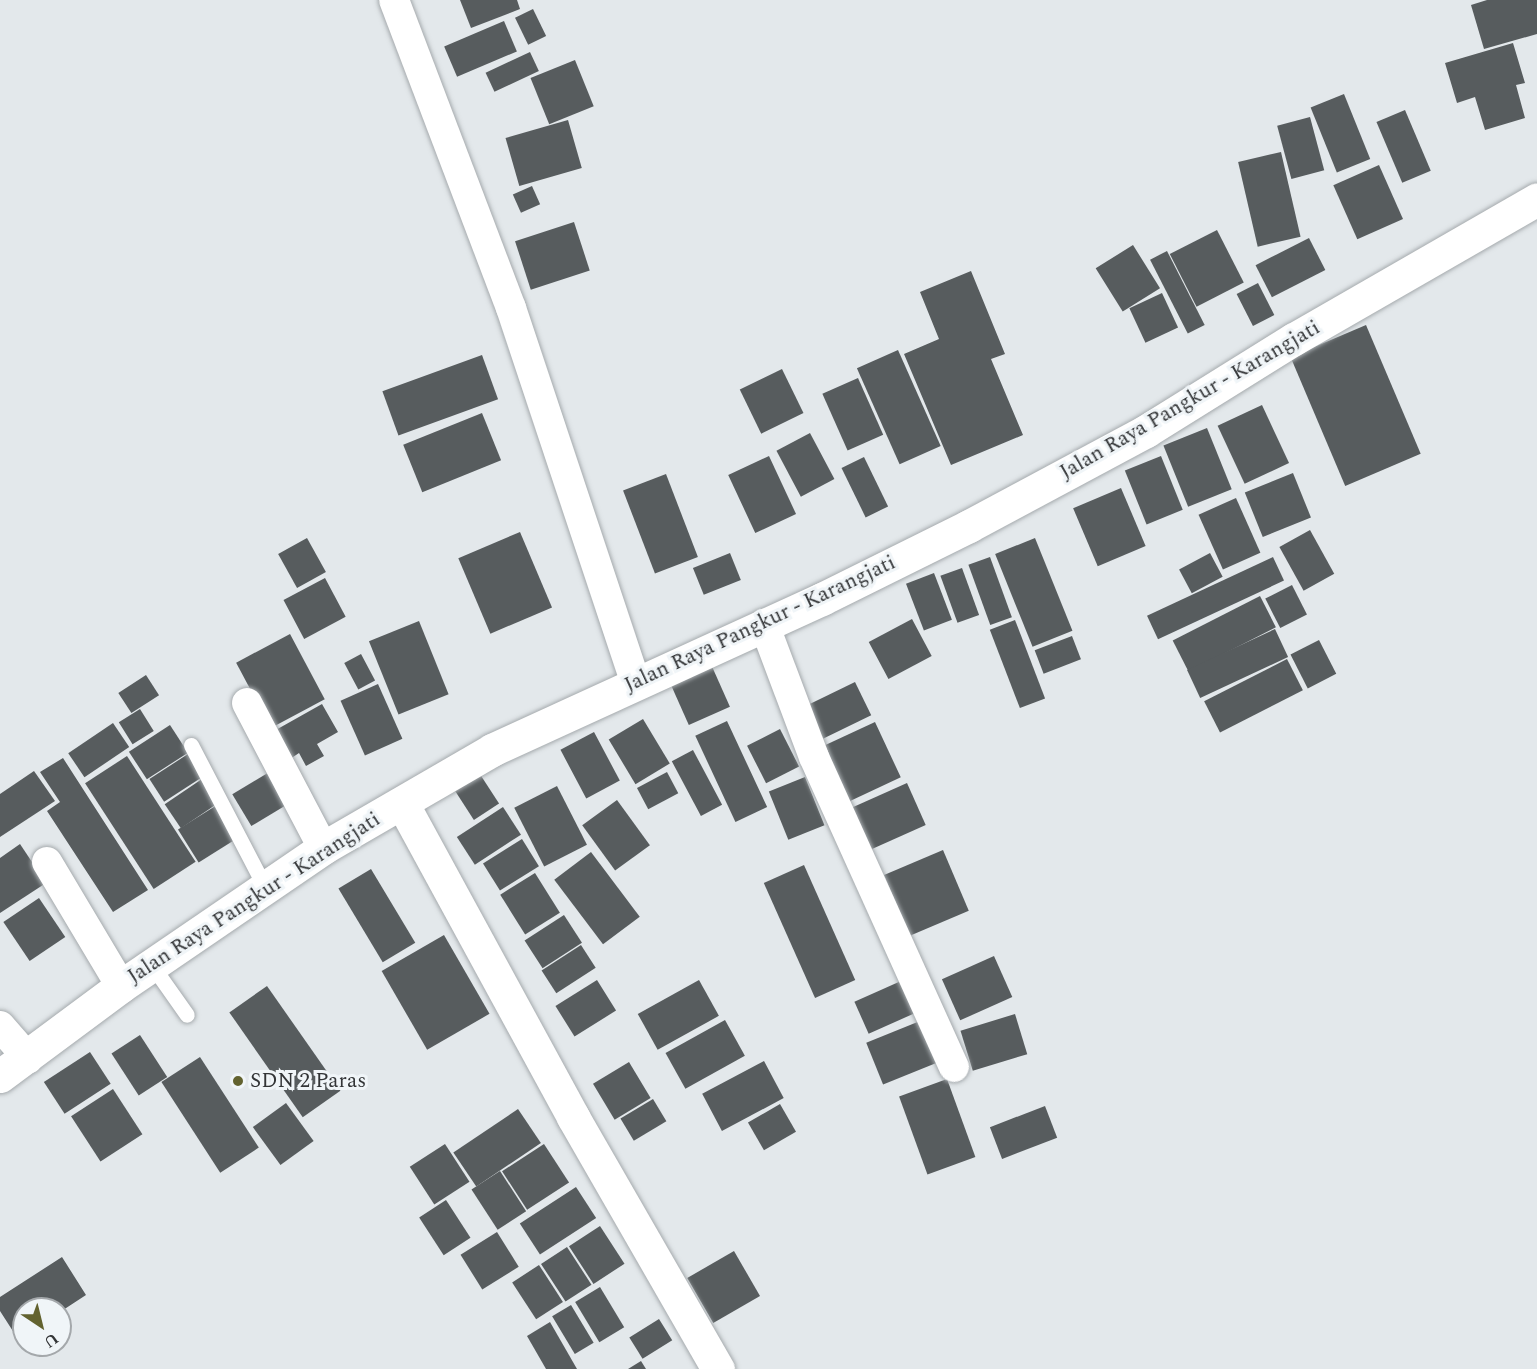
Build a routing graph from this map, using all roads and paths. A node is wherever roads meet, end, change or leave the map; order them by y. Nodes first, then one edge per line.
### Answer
1 (394, 0) edge
2 (1537, 199) edge
3 (764, 624) junction
4 (635, 681) junction
5 (247, 703) dead end
6 (191, 745) dead end
7 (402, 803) junction
8 (323, 848) junction
9 (47, 862) dead end
10 (265, 887) junction
11 (151, 964) junction
12 (121, 986) junction
13 (187, 1015) dead end
14 (0, 1026) edge
15 (28, 1058) junction
16 (954, 1067) dead end
17 (0, 1077) edge
18 (718, 1369) edge

1 - 4 street
2 - 3 main road, Jalan Raya Pangkur - Karangjati
3 - 4 main road, Jalan Raya Pangkur - Karangjati
3 - 16 street
4 - 7 main road, Jalan Raya Pangkur - Karangjati
5 - 8 street
6 - 10 lane
7 - 8 main road, Jalan Raya Pangkur - Karangjati
7 - 18 main road
8 - 10 main road, Jalan Raya Pangkur - Karangjati
9 - 12 street
10 - 11 main road, Jalan Raya Pangkur - Karangjati
11 - 12 main road, Jalan Raya Pangkur - Karangjati
11 - 13 lane
12 - 15 main road, Jalan Raya Pangkur - Karangjati
14 - 15 street
15 - 17 main road, Jalan Raya Pangkur - Karangjati

